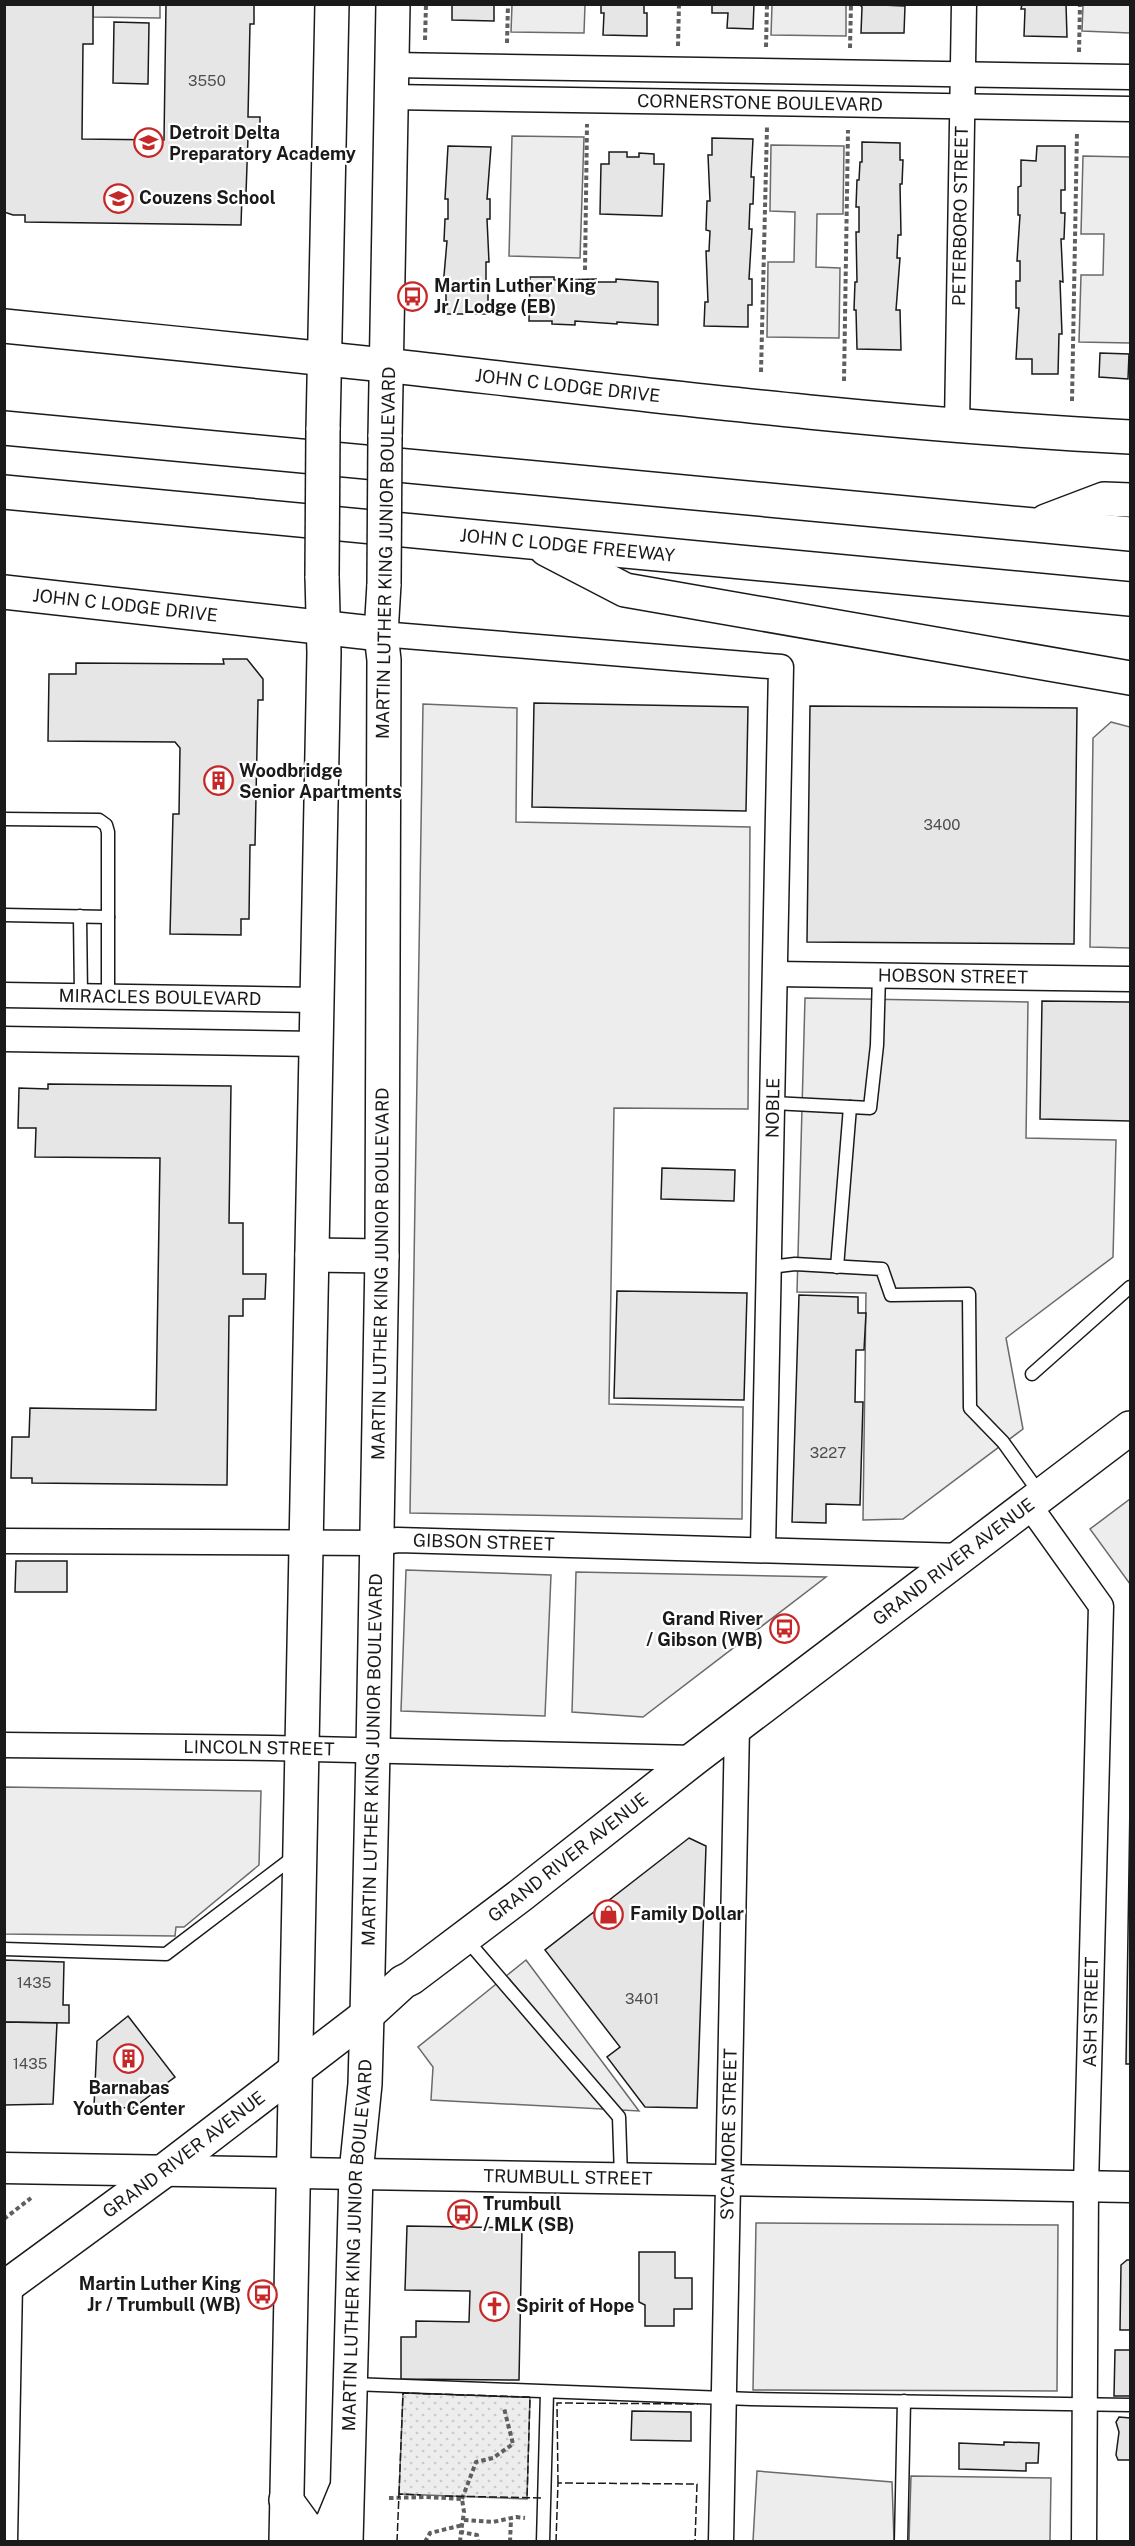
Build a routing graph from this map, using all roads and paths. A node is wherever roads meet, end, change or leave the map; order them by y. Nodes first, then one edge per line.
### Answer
1 (332, 4) edge
2 (393, 4) edge
3 (426, 4) edge
4 (508, 4) edge
5 (679, 4) edge
6 (767, 4) edge
7 (851, 4) edge
8 (964, 4) edge
9 (1080, 4) edge
10 (425, 44) dead end
11 (507, 47) dead end
12 (678, 50) dead end
13 (766, 51) dead end
14 (850, 52) dead end
15 (1079, 55) dead end
16 (392, 65) junction
17 (963, 75) junction
18 (1131, 77) edge
19 (391, 97) junction
20 (963, 106) junction
21 (1131, 109) edge
22 (587, 119) dead end
23 (767, 122) dead end
24 (848, 123) dead end
25 (1077, 128) dead end
26 (585, 270) dead end
27 (4, 326) edge
28 (323, 359) junction
29 (388, 366) junction
30 (761, 372) dead end
31 (844, 381) dead end
32 (1072, 401) dead end
33 (957, 426) junction
34 (4, 428) edge
35 (1131, 437) edge
36 (4, 492) edge
37 (1131, 500) edge
38 (1038, 524) junction
39 (1131, 534) edge
40 (531, 542) junction
41 (4, 592) edge
42 (1131, 599) edge
43 (324, 628) junction
44 (381, 634) junction
45 (782, 667) joint
46 (1131, 678) edge
47 (4, 819) edge
48 (4, 915) edge
49 (80, 916) junction
50 (108, 917) junction
51 (776, 974) junction
52 (879, 975) junction
53 (1131, 979) edge
54 (4, 995) edge
55 (81, 996) junction
56 (108, 997) junction
57 (316, 1000) junction
58 (4, 1039) edge
59 (316, 1044) junction
60 (773, 1103) junction
61 (850, 1107) junction
62 (312, 1255) junction
63 (382, 1256) junction
64 (770, 1267) junction
65 (837, 1267) junction
66 (1131, 1287) edge
67 (1032, 1374) dead end
68 (1131, 1428) edge
69 (1036, 1500) junction
70 (4, 1541) edge
71 (307, 1542) junction
72 (376, 1543) junction
73 (763, 1550) junction
74 (962, 1556) junction
75 (737, 1726) junction
76 (4, 1745) edge
77 (302, 1749) junction
78 (373, 1751) junction
79 (695, 1758) junction
80 (300, 1852) junction
81 (465, 1938) junction
82 (4, 1949) edge
83 (367, 2015) junction
84 (296, 2068) junction
85 (4, 2168) edge
86 (165, 2170) junction
87 (293, 2173) junction
88 (356, 2173) junction
89 (621, 2177) junction
90 (727, 2180) junction
91 (1086, 2186) junction
92 (1131, 2187) edge
93 (34, 2195) dead end
94 (4, 2219) edge
95 (7, 2286) edge
96 (350, 2384) junction
97 (515, 2390) junction
98 (547, 2392) junction
99 (725, 2397) junction
100 (904, 2401) junction
101 (1086, 2404) junction
102 (1131, 2405) edge
103 (346, 2489) junction
104 (389, 2498) dead end
105 (462, 2499) junction
106 (286, 2500) junction
107 (511, 2519) junction
108 (544, 2520) junction
109 (464, 2523) junction
110 (461, 2532) junction
111 (5, 2541) edge
112 (286, 2541) edge
113 (346, 2541) edge
114 (425, 2541) edge
115 (443, 2541) edge
116 (458, 2541) edge
117 (478, 2541) edge
118 (510, 2541) edge
119 (543, 2541) edge
120 (722, 2541) edge
121 (901, 2541) edge
122 (1084, 2541) edge

1 - 28 main road
2 - 16 main road, MARTIN LUTHER KING JUNIOR BOULEVARD
3 - 10 path
4 - 11 path
5 - 12 path
6 - 13 path
7 - 14 path
8 - 17 street, PETERBORO STREET
9 - 15 path
16 - 17 street, CORNERSTONE BOULEVARD
16 - 19 main road, MARTIN LUTHER KING JUNIOR BOULEVARD
17 - 18 street, CORNERSTONE BOULEVARD
17 - 20 street, PETERBORO STREET
19 - 20 street, CORNERSTONE BOULEVARD
19 - 29 main road, MARTIN LUTHER KING JUNIOR BOULEVARD
20 - 21 street, CORNERSTONE BOULEVARD
20 - 33 street, PETERBORO STREET
22 - 26 path
23 - 30 path
24 - 31 path
25 - 32 path
27 - 28 main road, JOHN C LODGE DRIVE
28 - 29 main road, JOHN C LODGE DRIVE
28 - 43 main road, bridge
29 - 33 main road, JOHN C LODGE DRIVE
29 - 44 main road, MARTIN LUTHER KING JUNIOR BOULEVARD, bridge
33 - 35 main road, JOHN C LODGE DRIVE
34 - 38 main road
36 - 40 main road, JOHN C LODGE FREEWAY
37 - 38 main road
38 - 39 main road
40 - 42 main road, JOHN C LODGE FREEWAY
40 - 46 main road
41 - 43 main road, JOHN C LODGE DRIVE
43 - 44 main road, JOHN C LODGE DRIVE
43 - 57 main road
44 - 45 street, JOHN C LODGE DRIVE
44 - 63 main road, MARTIN LUTHER KING JUNIOR BOULEVARD
45 - 51 street, NOBLE
47 - 50 lane
48 - 49 lane
49 - 50 lane
49 - 55 lane
50 - 56 lane
51 - 52 street, HOBSON STREET
51 - 60 street, NOBLE
52 - 53 street, HOBSON STREET
52 - 61 lane
54 - 55 street, MIRACLES BOULEVARD
55 - 56 street, MIRACLES BOULEVARD
56 - 57 street, MIRACLES BOULEVARD
57 - 59 main road
58 - 59 street
59 - 62 main road
60 - 61 lane
60 - 64 street, NOBLE
61 - 65 lane
62 - 63 main road
62 - 71 main road
63 - 72 main road, MARTIN LUTHER KING JUNIOR BOULEVARD
64 - 65 lane
64 - 73 street, NOBLE
65 - 69 lane
66 - 67 lane
68 - 69 main road, GRAND RIVER AVENUE
69 - 74 main road, GRAND RIVER AVENUE
69 - 91 street, ASH STREET
70 - 71 street, GIBSON STREET
71 - 72 street, GIBSON STREET
71 - 77 main road
72 - 73 street, GIBSON STREET
72 - 78 main road, MARTIN LUTHER KING JUNIOR BOULEVARD
73 - 74 street, GIBSON STREET
74 - 75 main road, GRAND RIVER AVENUE
75 - 79 main road, GRAND RIVER AVENUE
75 - 90 street, SYCAMORE STREET
76 - 77 street, LINCOLN STREET
77 - 78 street, LINCOLN STREET
77 - 80 main road
78 - 79 street, LINCOLN STREET
78 - 83 main road, MARTIN LUTHER KING JUNIOR BOULEVARD
79 - 81 main road, GRAND RIVER AVENUE
80 - 82 lane
80 - 84 main road
81 - 83 main road, GRAND RIVER AVENUE
81 - 89 lane
83 - 84 main road, GRAND RIVER AVENUE
83 - 88 main road, MARTIN LUTHER KING JUNIOR BOULEVARD
84 - 86 main road, GRAND RIVER AVENUE
84 - 87 main road
85 - 86 street, TRUMBULL STREET
86 - 87 street, TRUMBULL STREET
86 - 95 main road, GRAND RIVER AVENUE
87 - 88 street, TRUMBULL STREET
87 - 106 main road
88 - 89 street, TRUMBULL STREET
88 - 96 main road, MARTIN LUTHER KING JUNIOR BOULEVARD
89 - 90 street, TRUMBULL STREET
90 - 91 street, TRUMBULL STREET
90 - 99 street, SYCAMORE STREET
91 - 92 street, TRUMBULL STREET
91 - 101 street, ASH STREET
93 - 94 path
95 - 111 street
96 - 97 lane
96 - 103 main road, MARTIN LUTHER KING JUNIOR BOULEVARD
97 - 98 lane
97 - 105 path
98 - 99 lane
98 - 108 lane
99 - 100 lane
99 - 120 street, SYCAMORE STREET
100 - 101 lane
100 - 121 lane
101 - 102 lane
101 - 122 street, ASH STREET
103 - 106 main road
103 - 113 main road, MARTIN LUTHER KING JUNIOR BOULEVARD
104 - 105 path
105 - 109 path
106 - 112 main road
107 - 108 path
107 - 109 path
107 - 118 path
108 - 119 lane
109 - 110 path
109 - 114 path
110 - 116 path
110 - 117 path
115 - 116 path

